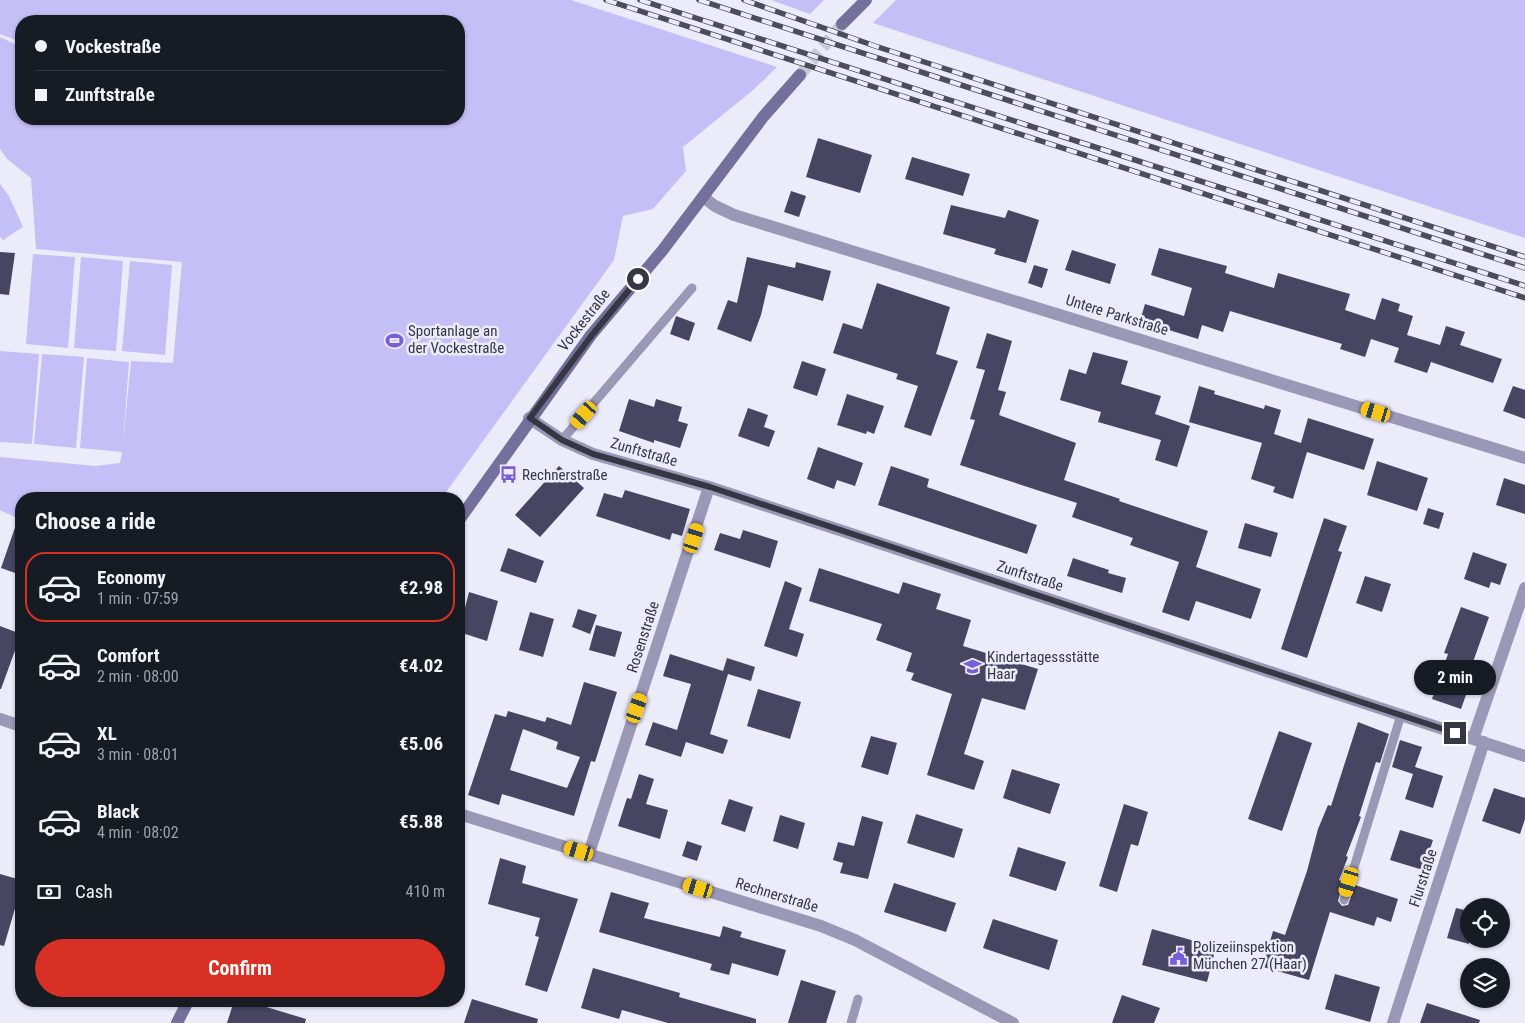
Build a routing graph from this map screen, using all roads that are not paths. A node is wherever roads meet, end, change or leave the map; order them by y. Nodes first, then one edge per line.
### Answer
1 (866, 0) edge
2 (842, 24) tunnel mouth
3 (800, 75) tunnel mouth
4 (703, 197) junction
5 (692, 288) dead end
6 (530, 418) junction
7 (562, 440) junction
8 (1525, 458) edge
9 (710, 487) junction
10 (465, 511) edge
11 (1525, 588) edge
12 (1401, 715) junction
13 (0, 719) edge
14 (15, 724) edge
15 (1479, 740) junction
16 (1525, 756) edge
17 (465, 816) edge
18 (589, 854) junction
19 (1344, 900) dead end
20 (858, 999) dead end
21 (185, 1007) edge
22 (177, 1023) edge
23 (851, 1023) edge
24 (1013, 1023) edge
25 (1393, 1023) edge

1 - 2 main road
3 - 4 main road, Vockestraße
4 - 6 main road, Vockestraße
4 - 8 street, Untere Parkstraße
5 - 7 lane
6 - 7 street, Zunftstraße
6 - 10 main road, Vockestraße
7 - 9 street, Zunftstraße
9 - 12 street, Zunftstraße
9 - 18 street, Rosenstraße
11 - 15 street, Flurstraße
12 - 15 street, Zunftstraße
12 - 19 lane
13 - 14 street
15 - 16 street, Zunftstraße
15 - 25 street, Flurstraße
17 - 18 street, Rechnerstraße
18 - 24 street, Rechnerstraße
20 - 23 lane
21 - 22 main road

